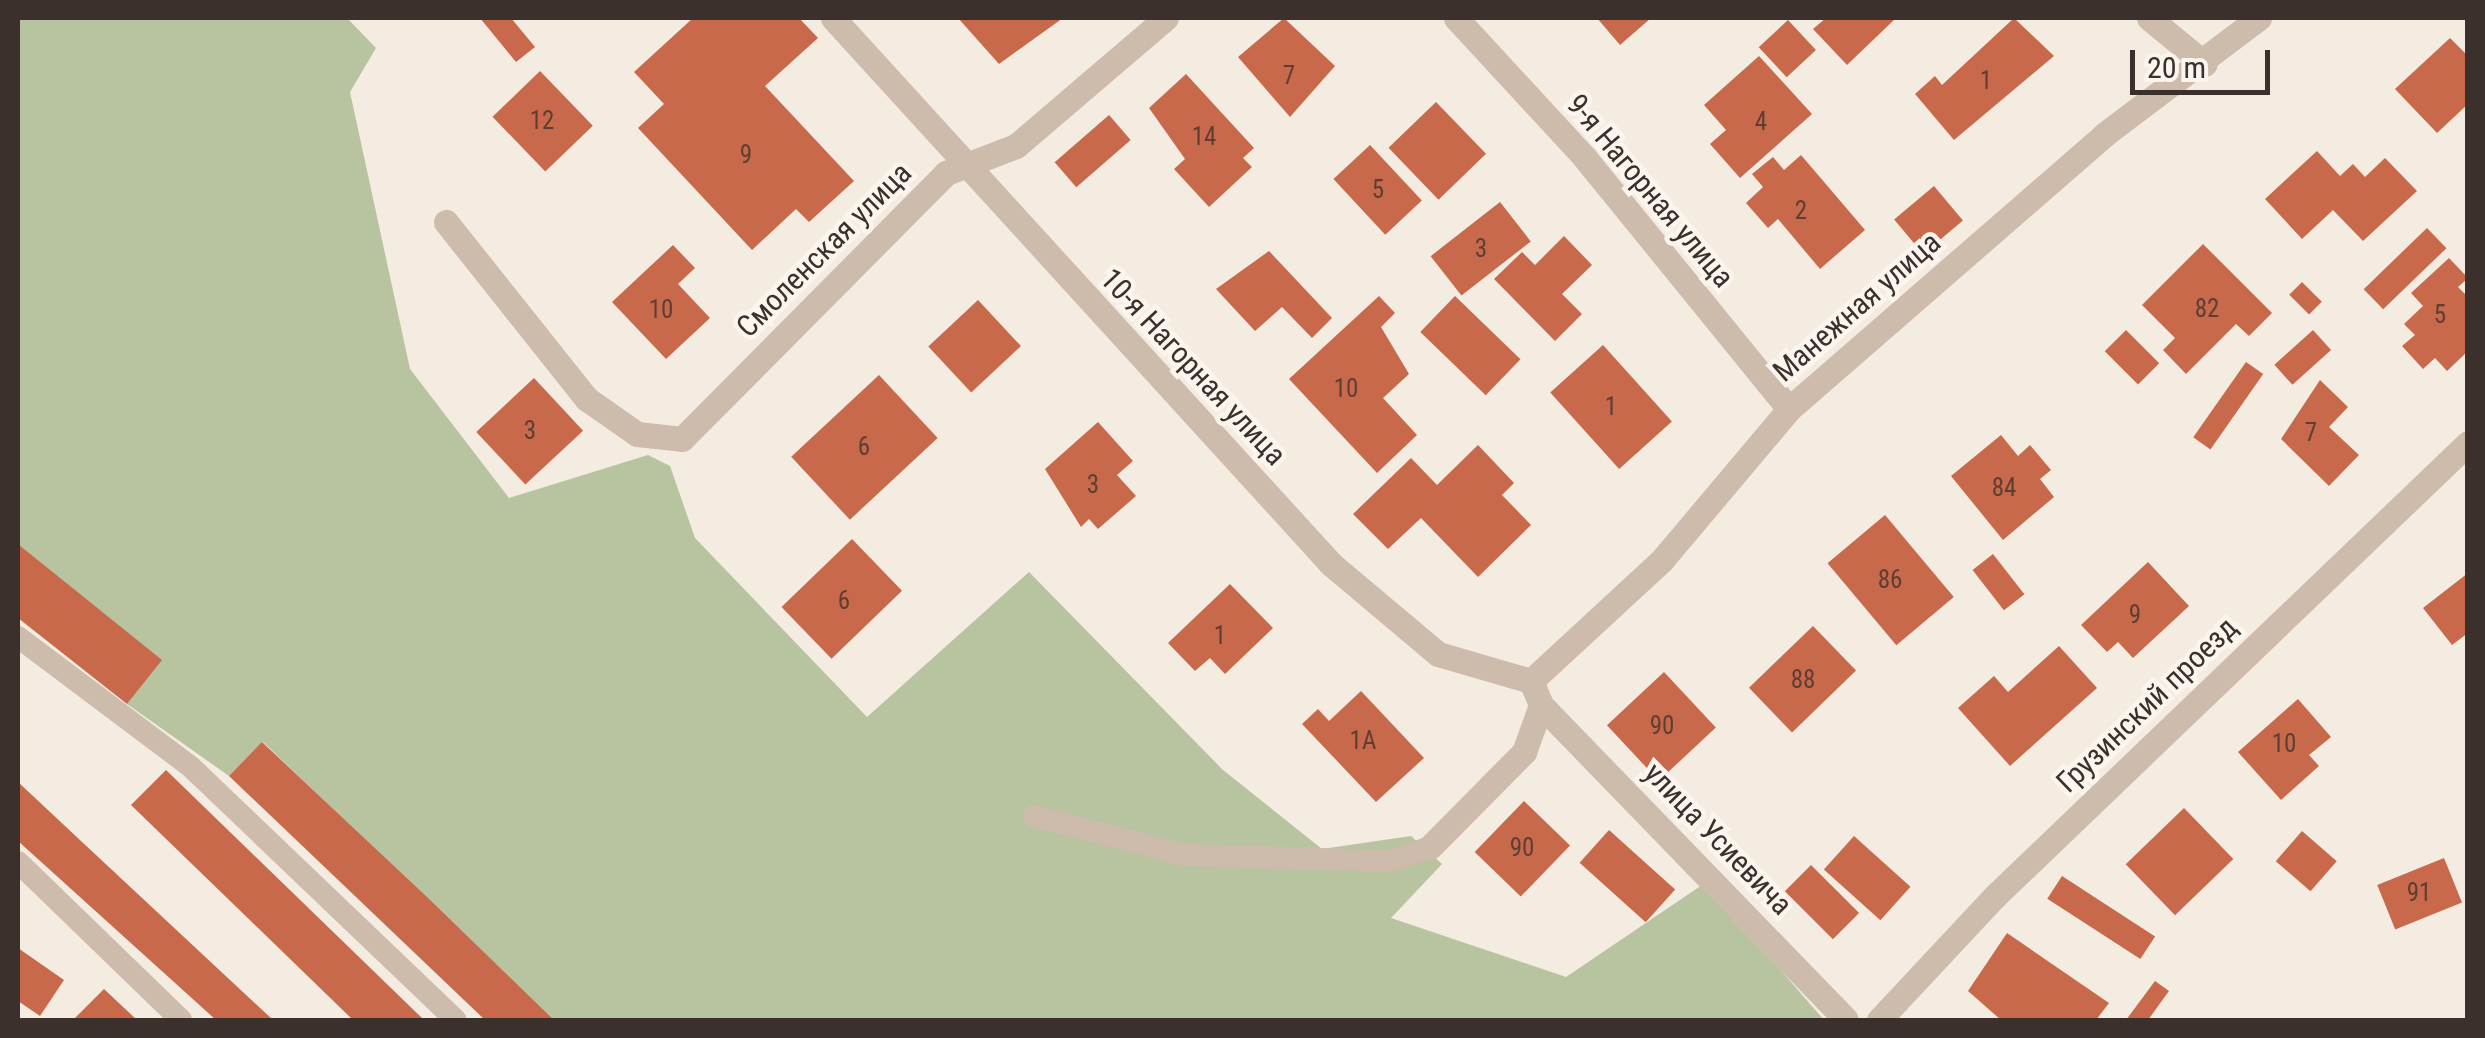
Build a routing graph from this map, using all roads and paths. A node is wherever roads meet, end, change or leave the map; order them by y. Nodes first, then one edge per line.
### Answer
1 (833, 18) edge
2 (1166, 18) edge
3 (1456, 18) edge
4 (2149, 18) edge
5 (2259, 18) edge
6 (2205, 64) junction
7 (971, 164) junction
8 (446, 222) dead end
9 (1789, 409) junction
10 (2468, 443) edge
11 (18, 637) edge
12 (1530, 681) junction
13 (1541, 705) junction
14 (1034, 816) dead end
15 (1430, 847) joint
16 (18, 862) edge
17 (181, 1020) edge
18 (456, 1020) edge
19 (1846, 1020) edge
20 (1879, 1020) edge

1 - 7 street, 10-я Нагорная улица
2 - 7 street, Смоленская улица
3 - 9 street, 9-я Нагорная улица
4 - 6 street
5 - 6 street, Манежная улица
6 - 9 street, Манежная улица
7 - 8 street, Смоленская улица
7 - 12 street, 10-я Нагорная улица
9 - 12 street, Манежная улица
10 - 20 street, Грузинский проезд
11 - 18 lane
12 - 13 street
13 - 15 street
13 - 19 street, улица Усиевича
14 - 15 lane
16 - 17 lane

